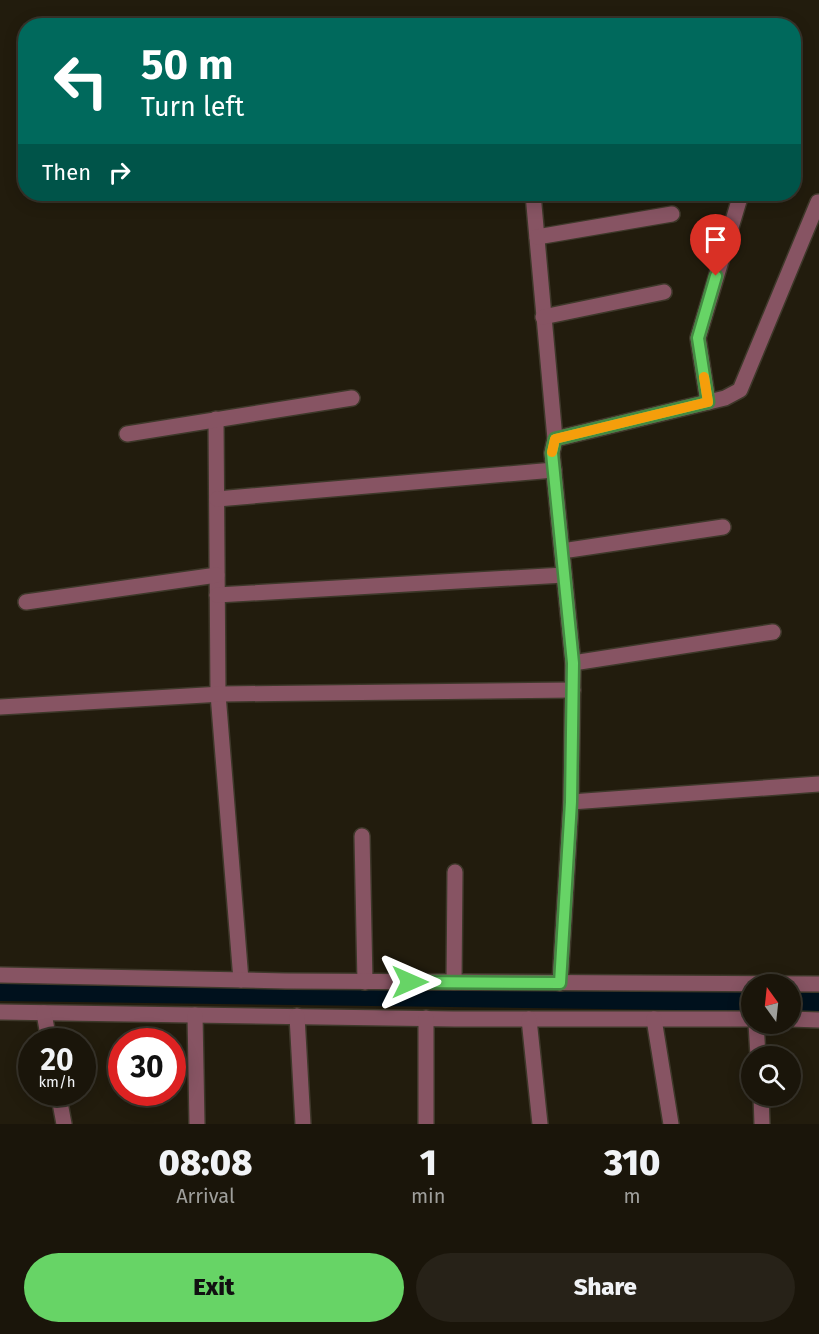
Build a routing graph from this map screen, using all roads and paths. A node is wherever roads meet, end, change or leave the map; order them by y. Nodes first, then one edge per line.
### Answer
1 (534, 201) edge
2 (739, 201) edge
3 (818, 202) dead end
4 (672, 214) dead end
5 (537, 237) junction
6 (664, 292) dead end
7 (543, 317) junction
8 (352, 398) dead end
9 (708, 402) junction
10 (216, 419) junction
11 (127, 434) dead end
12 (555, 439) junction
13 (554, 470) junction
14 (217, 499) junction
15 (723, 527) dead end
16 (562, 551) junction
17 (217, 575) junction
18 (564, 575) junction
19 (217, 595) junction
20 (26, 602) dead end
21 (773, 632) dead end
22 (573, 663) junction
23 (573, 690) junction
24 (218, 694) junction
25 (0, 707) edge
26 (819, 784) edge
27 (571, 802) junction
28 (362, 836) dead end
29 (455, 872) dead end
30 (0, 975) edge
31 (241, 980) junction
32 (365, 982) junction
33 (454, 982) junction
34 (560, 983) junction
35 (819, 984) edge
36 (0, 1012) edge
37 (44, 1012) junction
38 (195, 1015) junction
39 (297, 1016) junction
40 (426, 1018) junction
41 (529, 1019) junction
42 (654, 1019) junction
43 (741, 1019) edge
44 (801, 1019) edge
45 (819, 1020) edge
46 (47, 1028) edge
47 (61, 1106) edge
48 (761, 1106) edge
49 (64, 1124) edge
50 (197, 1124) edge
51 (303, 1124) edge
52 (426, 1124) edge
53 (540, 1124) edge
54 (671, 1124) edge
55 (762, 1124) edge

1 - 5 street
2 - 9 street
3 - 9 street
4 - 5 street
5 - 7 street
6 - 7 street
7 - 12 street
8 - 10 street
9 - 12 street
10 - 11 street
10 - 14 street
12 - 13 street
13 - 14 street
13 - 16 street
14 - 17 street
15 - 16 street
16 - 18 street
17 - 19 street
17 - 20 street
18 - 19 street
18 - 22 street
19 - 24 street
21 - 22 street
22 - 23 street
23 - 24 street
23 - 27 street
24 - 25 street
24 - 31 street
26 - 27 street
27 - 34 street
28 - 32 street
29 - 33 street
30 - 31 street
31 - 32 street
32 - 33 street
33 - 34 street
34 - 35 street
36 - 37 street
37 - 38 street
37 - 46 street
38 - 39 street
38 - 50 street
39 - 40 street
39 - 51 street
40 - 41 street
40 - 52 street
41 - 42 street
41 - 53 street
42 - 43 street
42 - 54 street
44 - 45 street
47 - 49 street
48 - 55 street

